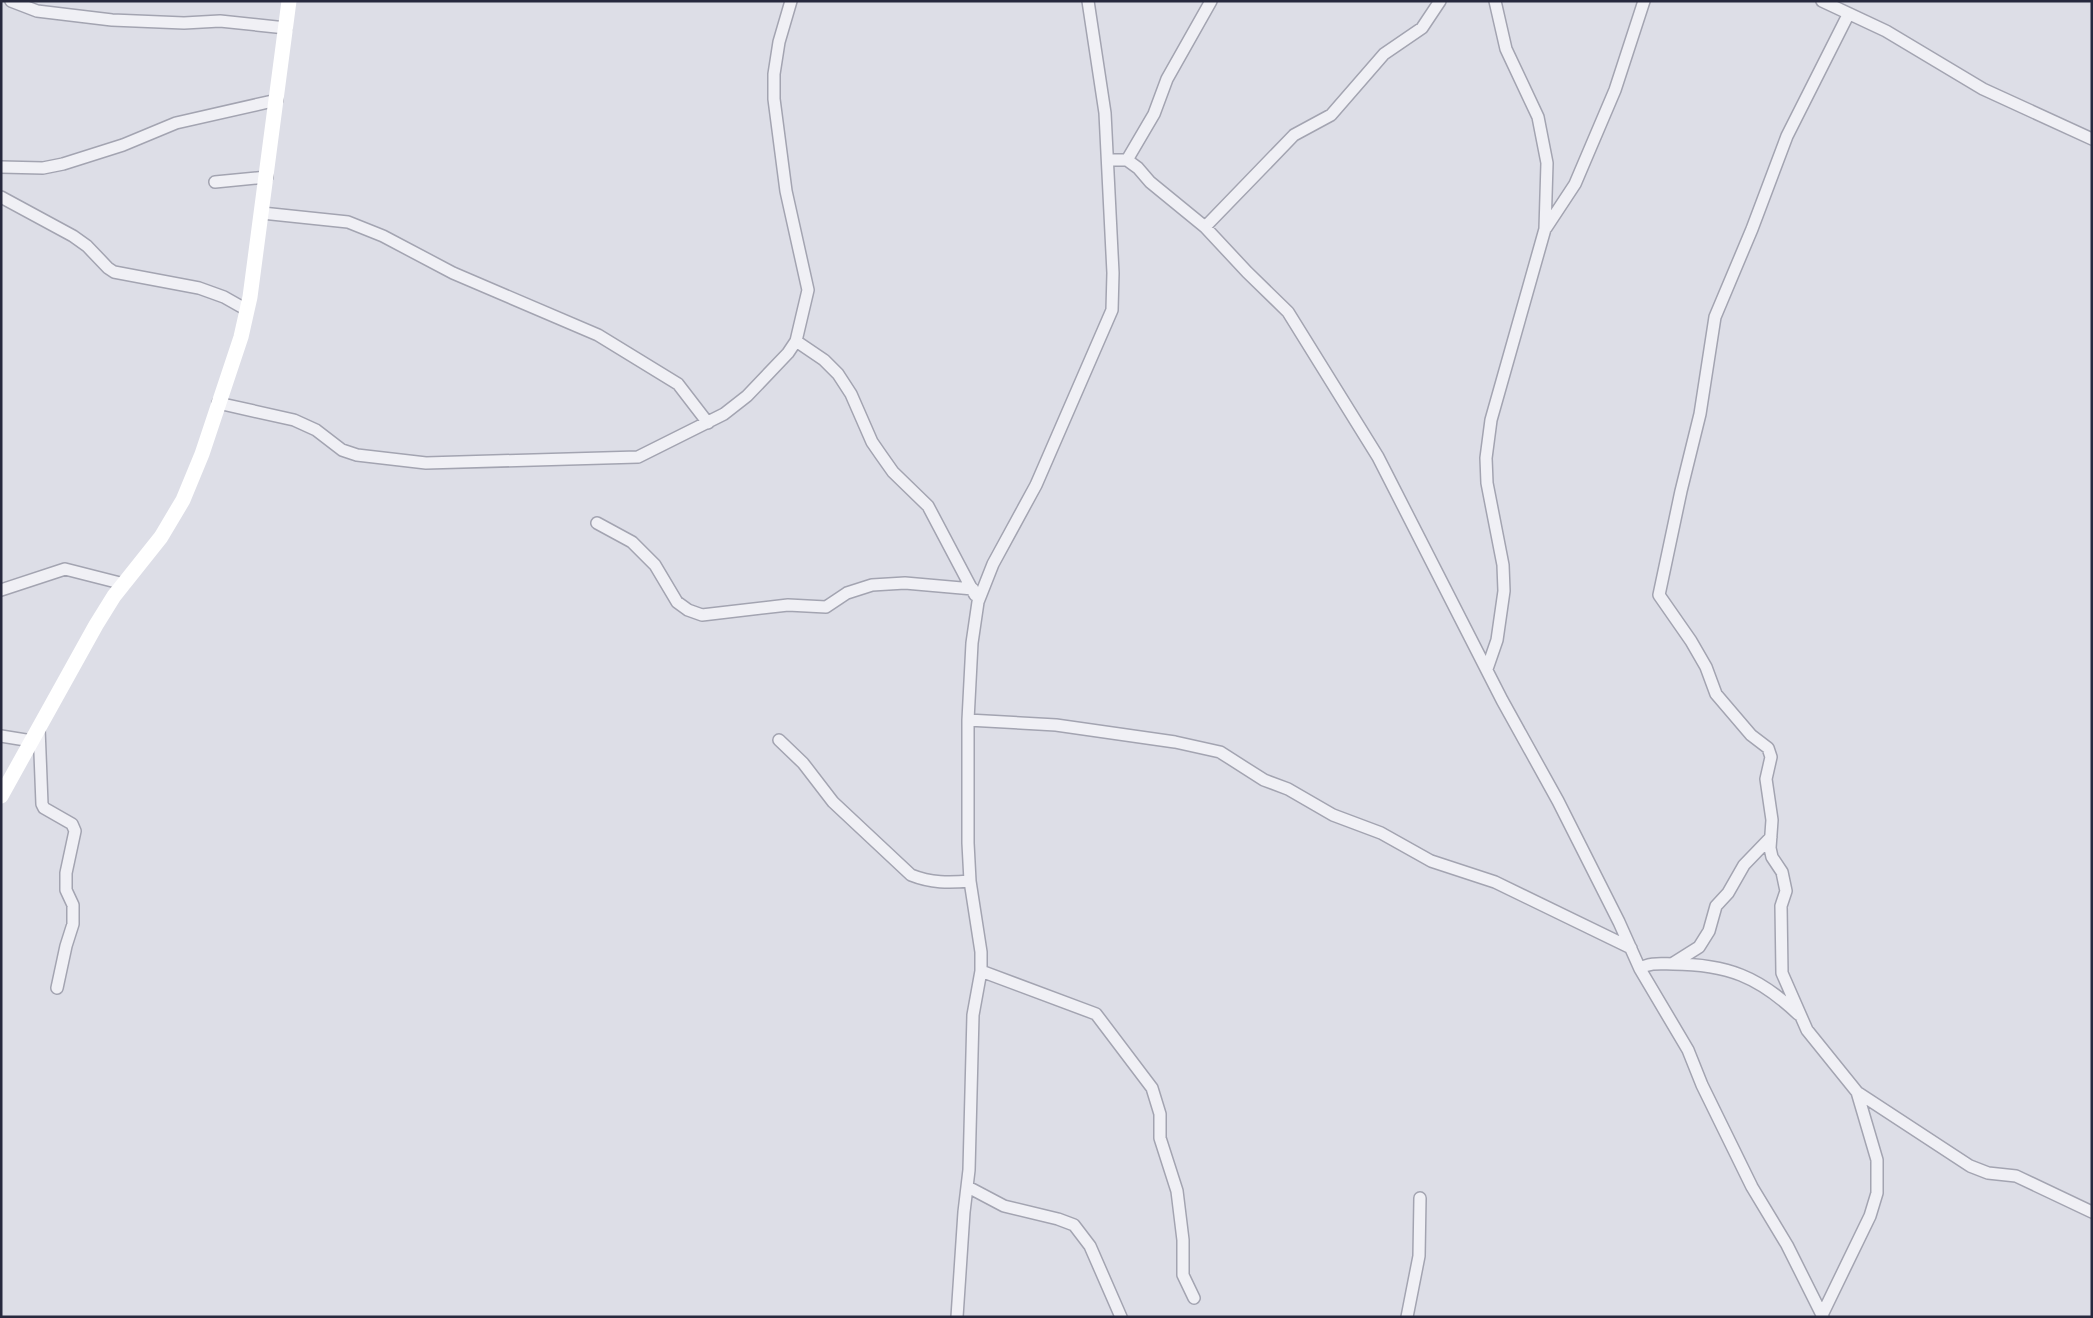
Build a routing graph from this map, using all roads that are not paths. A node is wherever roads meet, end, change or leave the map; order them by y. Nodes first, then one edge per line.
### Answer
1 (11, 1) edge
2 (289, 1) edge
3 (791, 1) edge
4 (1088, 1) edge
5 (1212, 1) edge
6 (1440, 1) edge
7 (1494, 1) edge
8 (1644, 1) edge
9 (1822, 1) edge
10 (1848, 14) junction
11 (286, 28) junction
12 (277, 100) junction
13 (2092, 138) edge
14 (1108, 160) junction
15 (1127, 160) junction
16 (1, 167) edge
17 (267, 177) junction
18 (215, 182) dead end
19 (1, 196) edge
20 (262, 213) junction
21 (1205, 227) junction
22 (1545, 229) junction
23 (247, 310) junction
24 (796, 341) junction
25 (218, 403) junction
26 (708, 423) junction
27 (597, 523) dead end
28 (124, 584) junction
29 (973, 589) junction
30 (1, 590) edge
31 (978, 602) junction
32 (1487, 669) junction
33 (968, 720) junction
34 (35, 734) junction
35 (1, 736) edge
36 (779, 740) dead end
37 (1, 796) edge
38 (1771, 837) junction
39 (970, 881) junction
40 (1631, 948) junction
41 (1672, 964) junction
42 (1640, 969) junction
43 (981, 971) junction
44 (57, 988) dead end
45 (1800, 1015) junction
46 (1857, 1092) junction
47 (968, 1187) junction
48 (1420, 1198) dead end
49 (2092, 1212) edge
50 (1194, 1298) dead end
51 (1823, 1316) edge
52 (957, 1317) edge
53 (1121, 1317) edge
54 (1407, 1317) edge

1 - 11 street
2 - 11 main road
3 - 24 street
4 - 14 street
5 - 15 street
6 - 21 street
7 - 22 street
8 - 22 street
9 - 10 street
10 - 13 street
10 - 38 street
11 - 12 main road
12 - 16 street
12 - 17 main road
14 - 15 street
14 - 31 street
15 - 21 street
17 - 18 street
17 - 20 main road
19 - 23 street
20 - 23 main road
20 - 26 street
21 - 32 street
22 - 32 street
23 - 25 main road
24 - 26 street
24 - 29 street
25 - 26 street
25 - 28 main road
27 - 29 street
28 - 30 street
28 - 34 main road
29 - 31 street
31 - 33 street
32 - 40 street
33 - 39 street
33 - 40 street
34 - 35 street
34 - 37 main road
34 - 44 street
36 - 39 street
38 - 41 street
38 - 45 street
39 - 43 street
40 - 42 street
41 - 42 street
41 - 45 street
42 - 51 street
43 - 47 street
43 - 50 street
45 - 46 street
46 - 49 street
46 - 51 street
47 - 52 street
47 - 53 street
48 - 54 street

